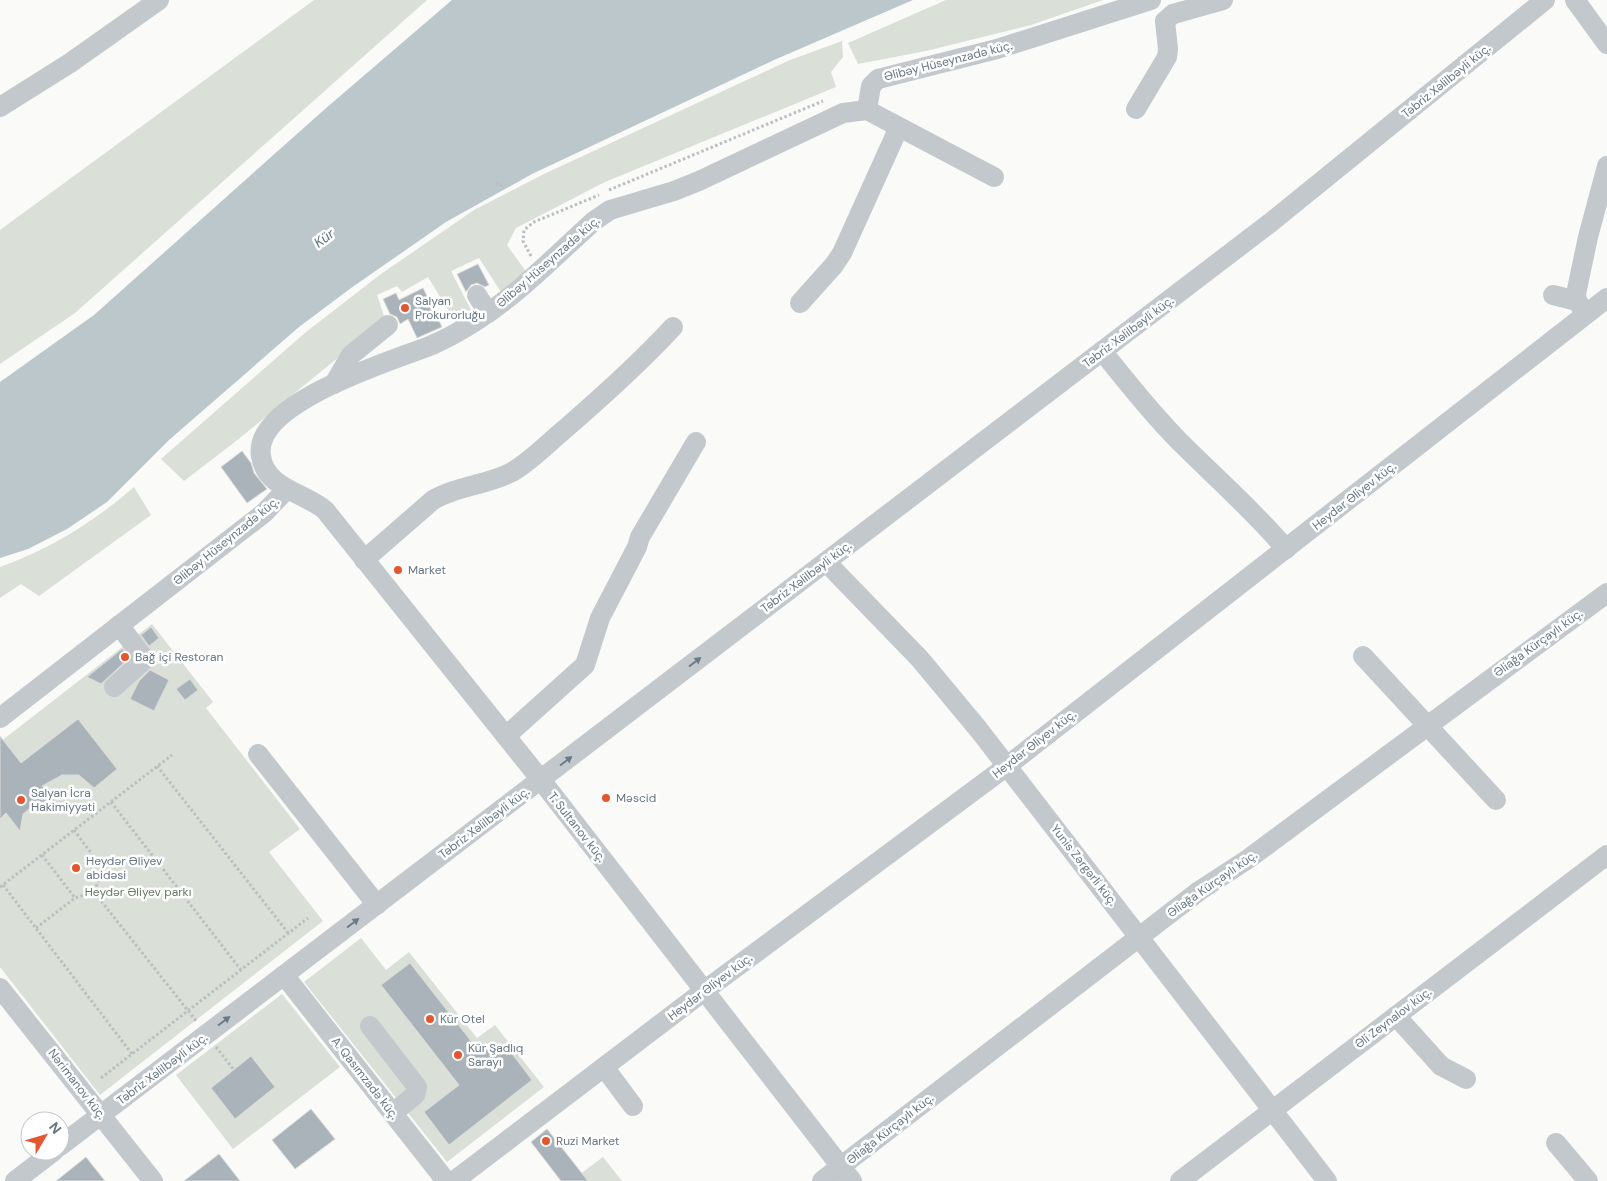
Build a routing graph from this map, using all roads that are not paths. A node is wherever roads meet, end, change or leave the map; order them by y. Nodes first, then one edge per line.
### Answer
1 (159, 0) edge
2 (1151, 0) edge
3 (1223, 0) edge
4 (1545, 0) edge
5 (1575, 0) edge
6 (1607, 44) edge
7 (0, 107) edge
8 (1136, 109) dead end
9 (867, 110) junction
10 (899, 127) junction
11 (1607, 166) edge
12 (994, 177) dead end
13 (477, 295) dead end
14 (1553, 295) dead end
15 (1607, 298) edge
16 (800, 303) dead end
17 (1582, 307) junction
18 (488, 313) junction
19 (388, 325) dead end
20 (673, 327) dead end
21 (1102, 351) junction
22 (334, 384) junction
23 (696, 442) dead end
24 (286, 490) junction
25 (1286, 549) junction
26 (364, 560) junction
27 (826, 562) junction
28 (1607, 593) edge
29 (119, 625) junction
30 (1363, 656) dead end
31 (114, 687) dead end
32 (0, 718) edge
33 (1427, 725) junction
34 (506, 736) junction
35 (258, 754) dead end
36 (1007, 766) junction
37 (541, 780) junction
38 (1496, 800) dead end
39 (1607, 855) edge
40 (377, 905) junction
41 (1138, 937) junction
42 (284, 976) junction
43 (0, 988) edge
44 (704, 991) junction
45 (1396, 1016) junction
46 (370, 1026) dead end
47 (604, 1067) junction
48 (1466, 1079) dead end
49 (633, 1106) dead end
50 (1272, 1110) junction
51 (393, 1113) junction
52 (101, 1115) junction
53 (70, 1138) edge
54 (1556, 1143) dead end
55 (46, 1161) edge
56 (847, 1174) edge
57 (36, 1175) edge
58 (15, 1181) edge
59 (153, 1181) edge
60 (446, 1181) edge
61 (454, 1181) edge
62 (822, 1181) edge
63 (1180, 1181) edge
64 (1327, 1181) edge
65 (1588, 1181) edge

1 - 7 street
2 - 9 street, Əlibəy Hüseynzadə küç.
3 - 8 street
4 - 21 street, Təbriz Xəlilbəyli küç.
5 - 6 street
9 - 10 street
9 - 18 street, Əlibəy Hüseynzadə küç.
10 - 12 street
10 - 16 street
11 - 17 street
13 - 18 street
14 - 17 street
15 - 17 street, Heydər Əliyev küç.
17 - 25 street, Heydər Əliyev küç.
18 - 22 street, Əlibəy Hüseynzadə küç.
19 - 22 street
20 - 26 street
21 - 25 street
21 - 27 street, Təbriz Xəlilbəyli küç.
22 - 24 street, Əlibəy Hüseynzadə küç.
23 - 34 street
24 - 26 street, T. Sultanov küç.
24 - 29 street, Əlibəy Hüseynzadə küç.
25 - 36 street, Heydər Əliyev küç.
26 - 34 street, T. Sultanov küç.
27 - 36 street, Yunis Zərgərli küç.
37 -> 27 street, Təbriz Xəlilbəyli küç.
28 - 33 street, Əliağa Kürçaylı küç.
29 - 31 street
29 - 32 street, Əlibəy Hüseynzadə küç.
30 - 33 street
33 - 38 street
33 - 41 street, Əliağa Kürçaylı küç.
34 - 37 street, T. Sultanov küç.
35 - 40 street
36 - 41 street, Yunis Zərgərli küç.
36 - 44 street, Heydər Əliyev küç.
37 - 40 street, Təbriz Xəlilbəyli küç.
37 - 44 street, T. Sultanov küç.
39 - 45 street, Əli Zeynalov küç.
42 -> 40 street, Təbriz Xəlilbəyli küç.
41 - 50 street, Yunis Zərgərli küç.
41 - 56 street, Əliağa Kürçaylı küç.
42 - 51 street, A. Qasımzadə küç.
52 -> 42 street, Təbriz Xəlilbəyli küç.
43 - 52 street, Nərimanov küç.
44 - 47 street, Heydər Əliyev küç.
44 - 56 street, T. Sultanov küç.
45 - 48 street
45 - 50 street, Əli Zeynalov küç.
46 - 51 street
47 - 49 street
47 - 61 street, Heydər Əliyev küç.
50 - 63 street, Əli Zeynalov küç.
50 - 64 street, Yunis Zərgərli küç.
51 - 60 street, A. Qasımzadə küç.
52 - 53 street, Təbriz Xəlilbəyli küç.
52 - 59 street, Nərimanov küç.
54 - 65 street
55 - 57 street
56 - 62 street, Əliağa Kürçaylı küç.
57 - 58 street

